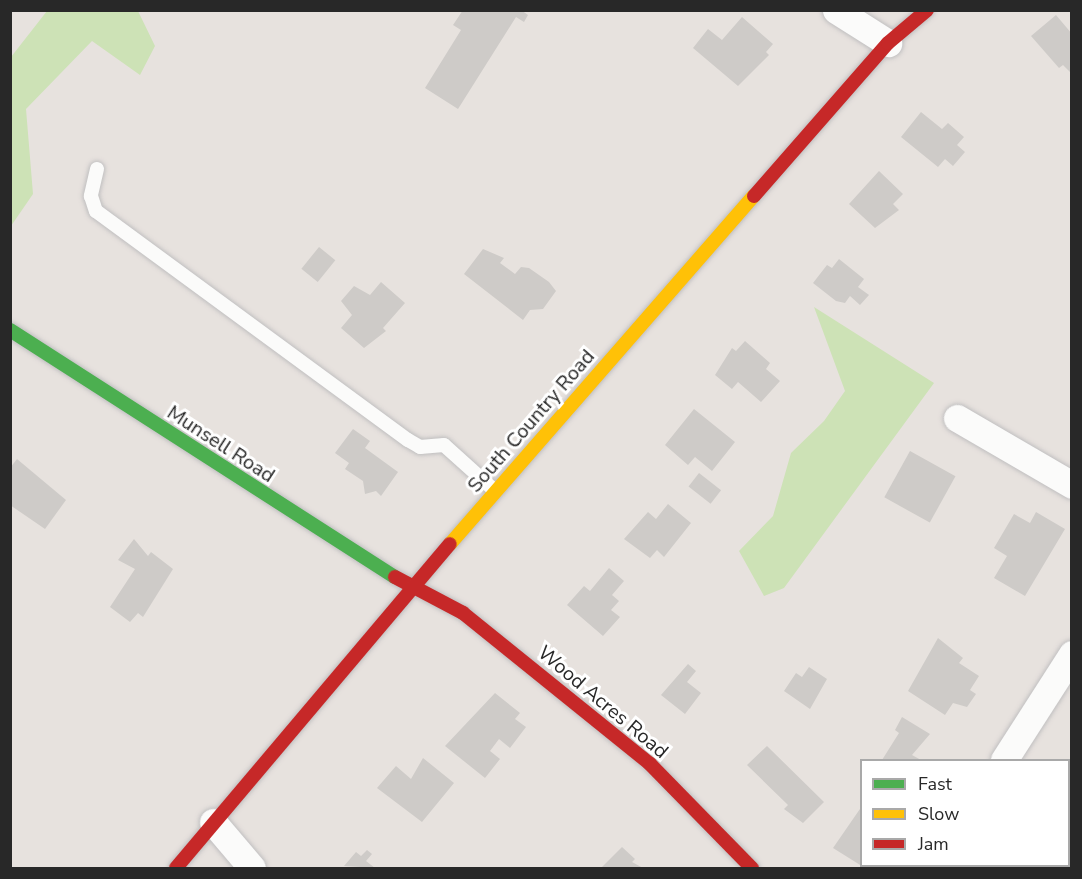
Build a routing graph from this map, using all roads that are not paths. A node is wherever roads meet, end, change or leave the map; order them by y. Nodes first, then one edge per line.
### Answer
1 (836, 10) edge
2 (927, 10) edge
3 (888, 43) junction
4 (97, 169) dead end
5 (10, 330) edge
6 (957, 418) dead end
7 (1071, 485) edge
8 (495, 491) junction
9 (413, 586) junction
10 (1071, 654) edge
11 (1005, 759) edge
12 (213, 822) junction
13 (176, 868) edge
14 (252, 868) edge
15 (752, 868) edge

1 - 3 street
2 - 3 main road, South Country Road
3 - 8 main road, South Country Road
4 - 8 lane
5 - 9 main road, Munsell Road
6 - 7 street
8 - 9 main road, South Country Road
9 - 12 main road, South Country Road
9 - 15 main road, Wood Acres Road
10 - 11 street
12 - 13 main road, South Country Road
12 - 14 street

